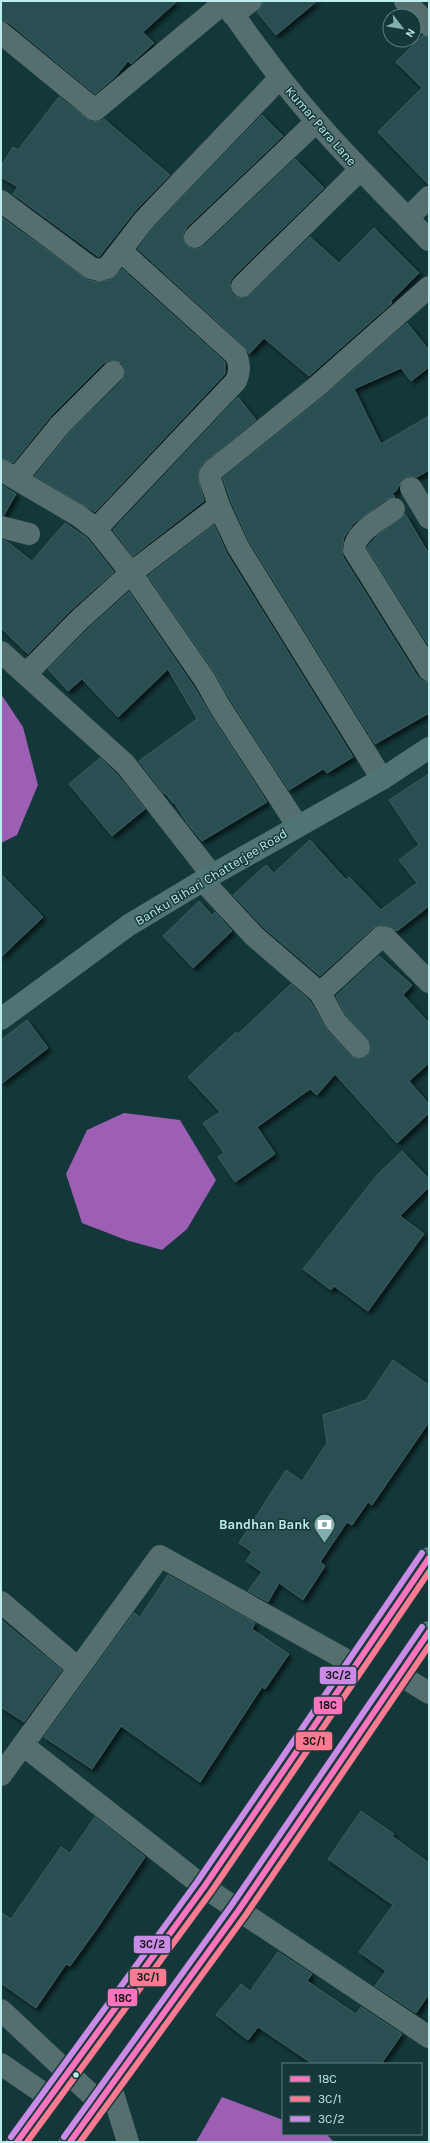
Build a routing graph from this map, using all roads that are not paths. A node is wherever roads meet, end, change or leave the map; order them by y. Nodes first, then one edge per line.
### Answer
1 (251, 1) edge
2 (228, 6) edge
3 (1, 33) edge
4 (280, 78) junction
5 (316, 122) junction
6 (360, 170) junction
7 (429, 196) edge
8 (1, 201) edge
9 (408, 218) junction
10 (195, 237) dead end
11 (429, 240) edge
12 (120, 251) junction
13 (242, 286) dead end
14 (429, 287) edge
15 (113, 372) dead end
16 (8, 475) edge
17 (411, 488) dead end
18 (218, 506) junction
19 (394, 509) dead end
20 (429, 518) edge
21 (1, 527) edge
22 (96, 529) junction
23 (29, 534) dead end
24 (131, 573) junction
25 (1, 652) edge
26 (429, 670) edge
27 (26, 674) junction
28 (429, 748) edge
29 (382, 779) junction
30 (297, 825) junction
31 (207, 878) junction
32 (429, 982) edge
33 (320, 993) junction
34 (1, 1019) edge
35 (359, 1047) dead end
36 (429, 1558) edge
37 (1, 1602) edge
38 (429, 1632) edge
39 (357, 1666) junction
40 (78, 1668) junction
41 (400, 1675) junction
42 (429, 1693) edge
43 (23, 1745) junction
44 (1, 1775) edge
45 (204, 1887) junction
46 (238, 1911) junction
47 (1, 2010) edge
48 (429, 2037) edge
49 (1, 2064) edge
50 (67, 2072) junction
51 (105, 2094) junction
52 (49, 2097) junction
53 (17, 2142) edge
54 (70, 2142) edge
55 (128, 2142) edge

1 - 2 street
2 - 3 street
2 - 4 street, Kumar Para Lane
4 - 5 street, Kumar Para Lane
4 - 12 street
5 - 6 street, Kumar Para Lane
5 - 10 street
6 - 9 street, Kumar Para Lane
6 - 13 street
7 - 9 street
8 - 12 street
9 - 11 street, Kumar Para Lane
12 - 22 street
14 - 18 street
15 - 16 street
16 - 22 street
17 - 20 street
18 - 24 street
18 - 29 street
19 - 26 street
21 - 23 street
22 - 24 street
24 - 27 street
24 - 30 street
25 - 27 street
27 - 31 street
28 - 29 main road, Banku Bihari Chatterjee Road
29 - 30 main road, Banku Bihari Chatterjee Road
30 - 31 main road, Banku Bihari Chatterjee Road
31 - 33 street
31 - 34 main road, Banku Bihari Chatterjee Road
32 - 33 street
33 - 35 street
36 - 39 main road
37 - 40 street
38 - 41 main road
39 - 40 street
39 - 45 main road
40 - 43 street
41 - 42 street
41 - 46 main road
43 - 44 street
43 - 45 street
45 - 46 street
45 - 50 main road
46 - 48 street
46 - 51 main road
47 - 50 street
49 - 52 street
50 - 51 street
50 - 52 main road
51 - 54 main road
51 - 55 street
52 - 53 main road

